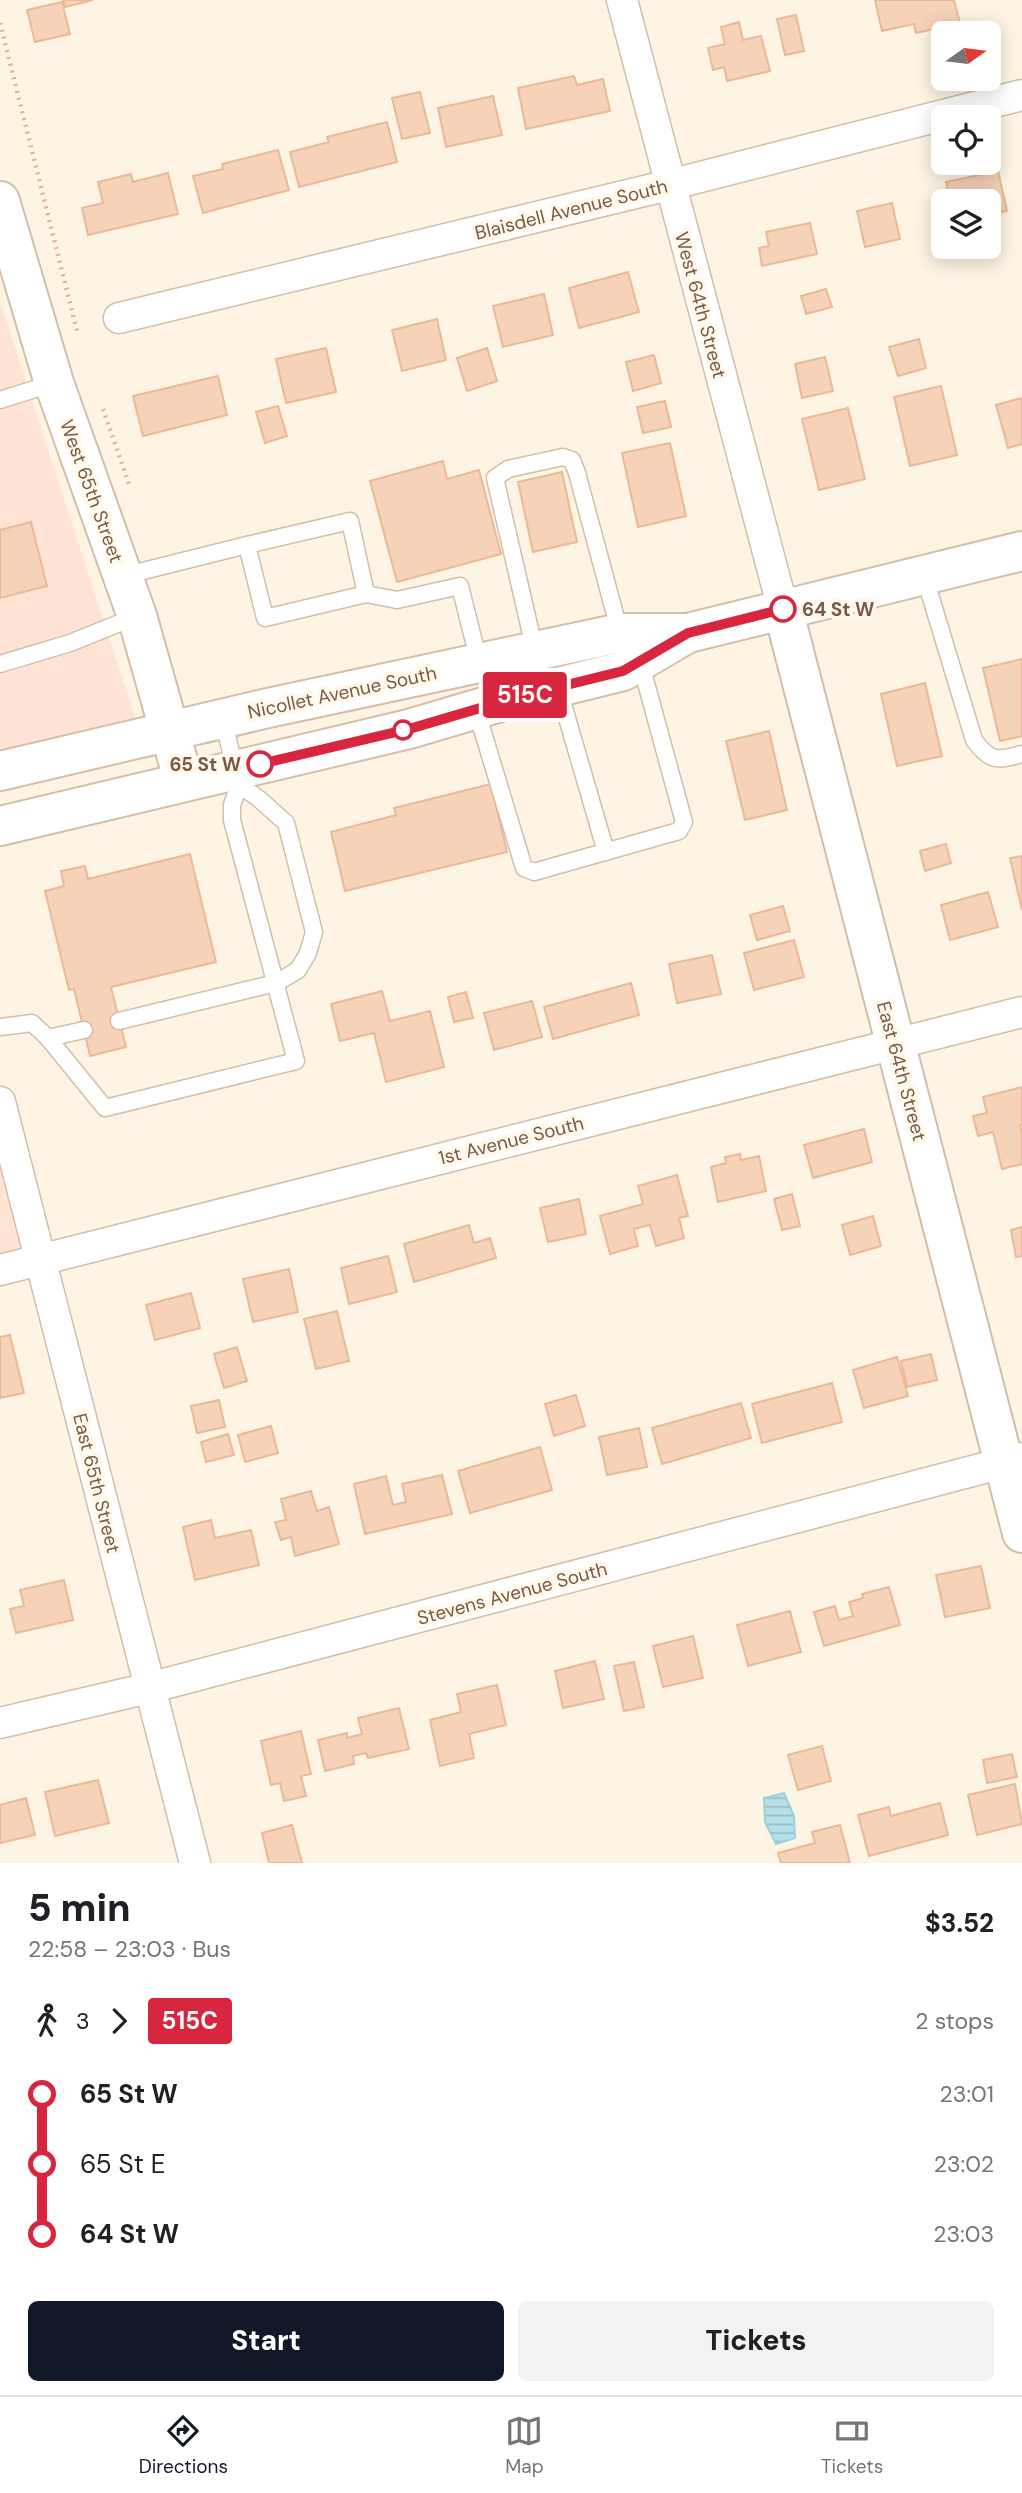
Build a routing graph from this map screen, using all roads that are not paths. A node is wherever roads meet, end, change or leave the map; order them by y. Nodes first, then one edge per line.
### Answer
1 (622, 0) edge
2 (1022, 95) edge
3 (669, 185) junction
4 (0, 201) edge
5 (119, 318) dead end
6 (54, 383) junction
7 (0, 400) edge
8 (247, 545) junction
9 (1022, 551) edge
10 (924, 575) junction
11 (123, 576) junction
12 (366, 594) junction
13 (783, 609) junction
14 (137, 616) junction
15 (630, 647) junction
16 (535, 651) junction
17 (479, 662) junction
18 (0, 664) edge
19 (558, 687) junction
20 (476, 709) junction
21 (223, 719) junction
22 (172, 731) junction
23 (1022, 754) edge
24 (0, 771) edge
25 (237, 778) junction
26 (184, 782) junction
27 (0, 826) edge
28 (606, 852) junction
29 (276, 983) junction
30 (1022, 1012) edge
31 (119, 1021) dead end
32 (0, 1027) edge
33 (84, 1030) dead end
34 (48, 1038) junction
35 (894, 1043) junction
36 (0, 1102) edge
37 (40, 1260) junction
38 (0, 1270) edge
39 (1013, 1461) edge
40 (1022, 1533) edge
41 (149, 1688) junction
42 (0, 1723) edge
43 (195, 1863) edge

1 - 3 street, West 64th Street
2 - 3 street, Blaisdell Avenue South
3 - 5 street, Blaisdell Avenue South
3 - 13 street, West 64th Street
4 - 6 main road, West 65th Street
6 - 7 lane
6 - 11 main road, West 65th Street
8 - 11 lane
8 - 12 lane
8 - 12 lane
9 - 10 main road, Nicollet Avenue South
10 - 13 main road, Nicollet Avenue South
10 - 23 lane
11 - 14 main road, West 65th Street
12 - 17 lane
13 - 15 main road, Nicollet Avenue South
13 - 35 main road, East 64th Street
14 - 18 lane
14 - 22 main road, West 65th Street
15 - 16 main road, Nicollet Avenue South
15 - 16 lane
15 - 19 main road, Nicollet Avenue South
15 - 28 lane
16 - 17 main road, Nicollet Avenue South
17 - 21 main road, Nicollet Avenue South
19 - 20 main road, Nicollet Avenue South
19 - 28 lane
20 - 25 main road, Nicollet Avenue South
20 - 28 lane
21 - 22 main road, Nicollet Avenue South
21 - 25 lane
22 - 24 main road, Nicollet Avenue South
22 - 26 main road, West 65th Street
25 - 26 main road, Nicollet Avenue South
25 - 29 lane
25 - 29 lane
26 - 27 main road, Nicollet Avenue South
29 - 31 lane
29 - 34 lane
30 - 35 street, 1st Avenue South
32 - 34 lane
33 - 34 lane
35 - 37 street, 1st Avenue South
35 - 39 main road, East 64th Street
36 - 37 street, East 65th Street
37 - 38 street, 1st Avenue South
37 - 41 street, East 65th Street
39 - 40 main road, East 64th Street
39 - 41 street, Stevens Avenue South
41 - 42 street, Stevens Avenue South
41 - 43 street, East 65th Street

